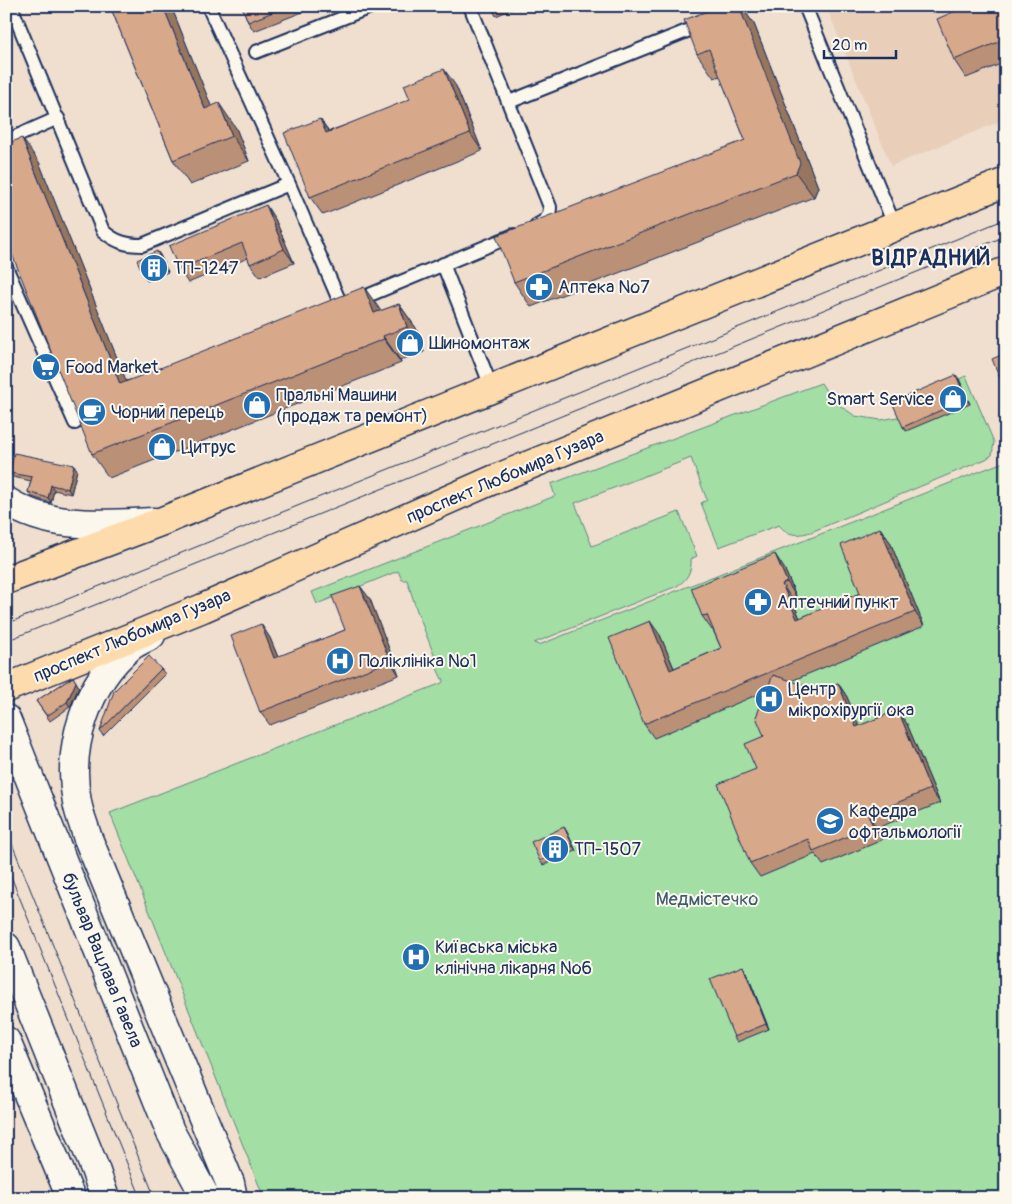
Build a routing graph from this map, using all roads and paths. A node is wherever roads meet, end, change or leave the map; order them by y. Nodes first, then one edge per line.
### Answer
1 (11, 6) edge
2 (208, 6) edge
3 (373, 6) edge
4 (470, 6) edge
5 (805, 6) edge
6 (712, 21) edge
7 (256, 52) dead end
8 (510, 102) junction
9 (58, 118) junction
10 (6, 141) edge
11 (1006, 182) edge
12 (289, 184) junction
13 (895, 227) junction
14 (443, 264) junction
15 (6, 267) edge
16 (1006, 271) edge
17 (492, 389) junction
18 (75, 423) edge
19 (6, 501) edge
20 (160, 522) junction
21 (6, 580) edge
22 (203, 608) junction
23 (6, 688) edge
24 (6, 719) edge
25 (6, 947) edge
26 (6, 1041) edge
27 (14, 1082) edge
28 (67, 1197) edge
29 (105, 1198) edge
30 (206, 1198) edge
31 (233, 1198) edge

1 - 9 lane
2 - 12 lane
3 - 7 lane
4 - 8 lane
5 - 13 lane
6 - 8 lane
8 - 14 lane
9 - 10 lane
9 - 12 lane
11 - 13 main road
12 - 14 lane
13 - 17 main road
14 - 17 lane
15 - 18 lane
16 - 22 main road, проспект Любомира Гузара
17 - 20 main road
19 - 20 main road
20 - 21 main road
22 - 23 main road, проспект Любомира Гузара
22 - 31 main road
24 - 30 main road, бульвар Вацлава Гавела
25 - 29 main road
26 - 27 main road
27 - 28 main road

